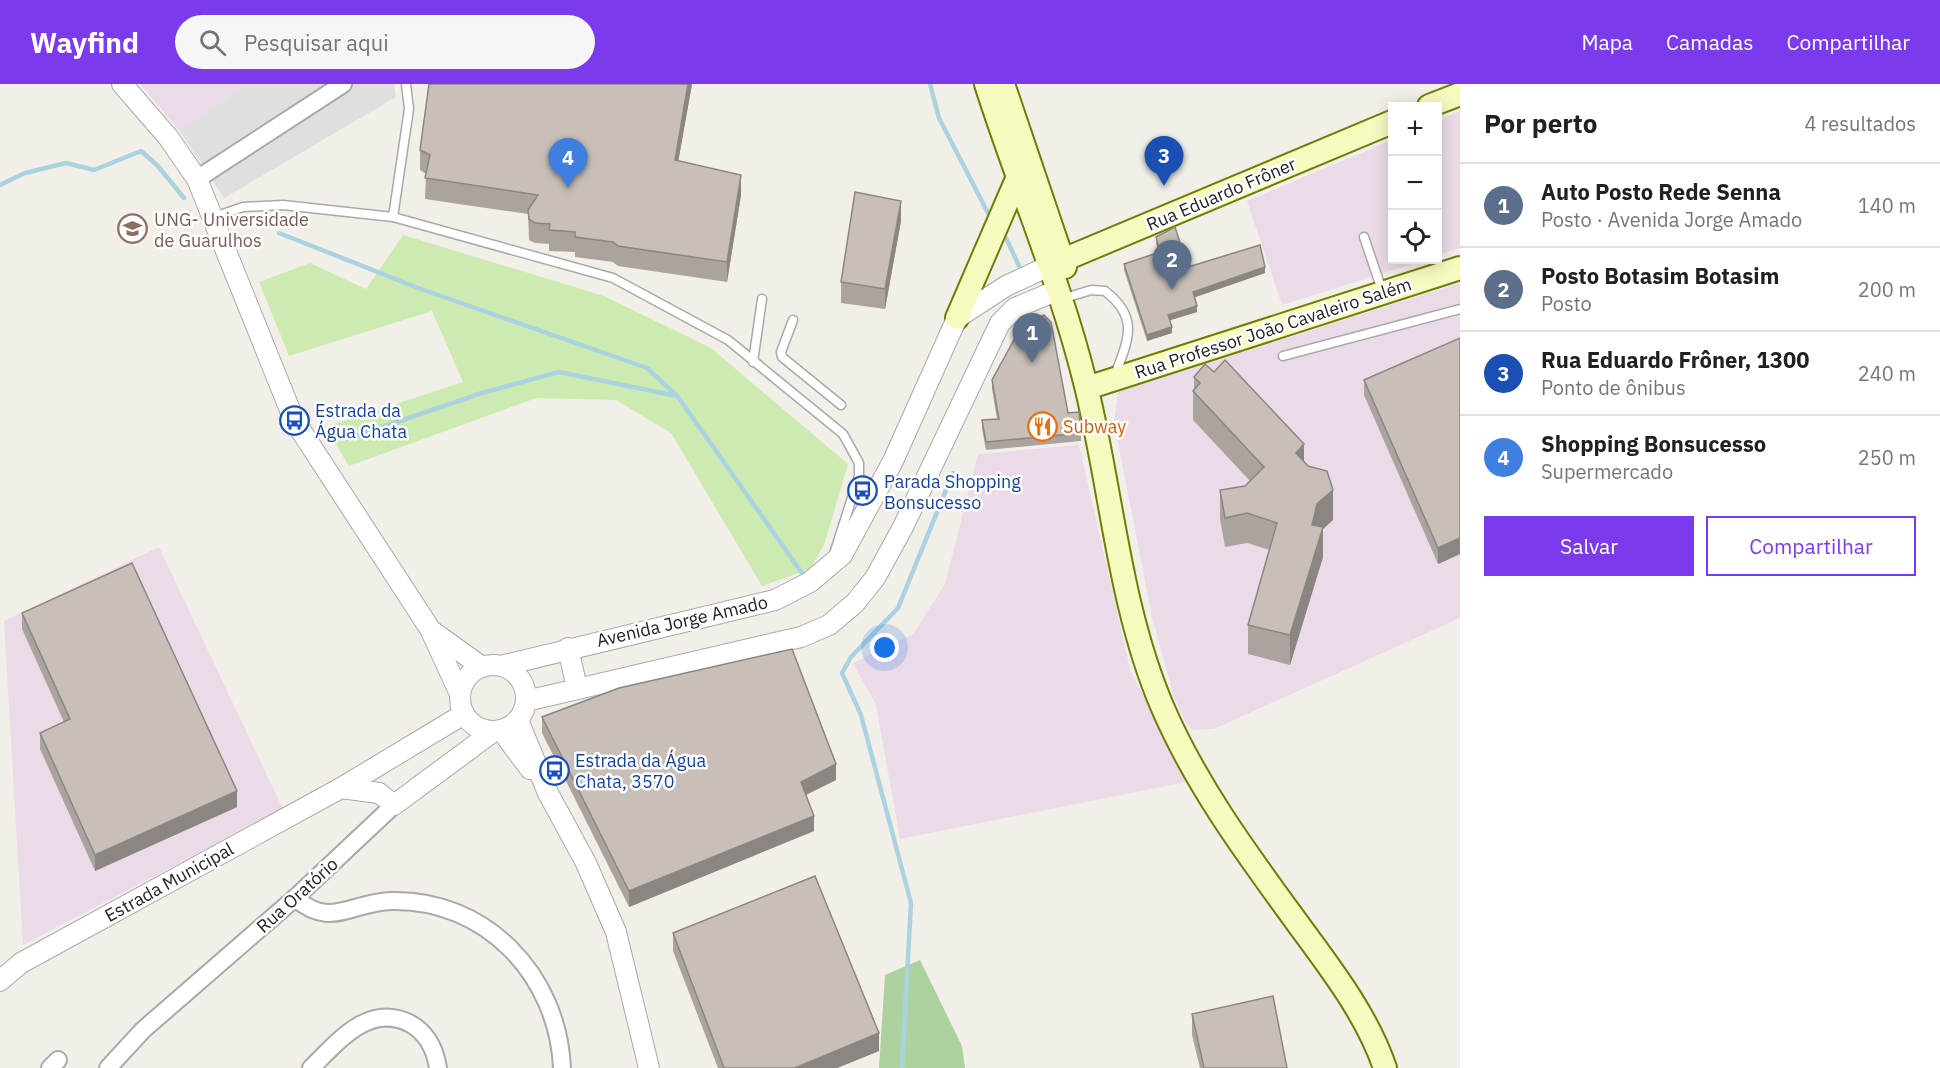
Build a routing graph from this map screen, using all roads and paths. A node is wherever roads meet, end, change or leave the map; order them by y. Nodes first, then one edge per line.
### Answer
1 (122, 84) edge
2 (344, 84) edge
3 (406, 84) edge
4 (1003, 84) edge
5 (1460, 94) edge
6 (989, 95) edge
7 (1439, 102) edge
8 (1388, 124) edge
9 (197, 179) junction
10 (1017, 179) junction
11 (393, 217) junction
12 (213, 218) junction
13 (1364, 237) dead end
14 (1056, 263) junction
15 (1460, 268) edge
16 (1383, 293) junction
17 (1064, 294) junction
18 (762, 299) dead end
19 (1460, 309) edge
20 (957, 318) junction
21 (793, 320) dead end
22 (1283, 356) dead end
23 (753, 362) junction
24 (1101, 383) junction
25 (841, 405) dead end
26 (830, 566) junction
27 (430, 629) junction
28 (568, 648) junction
29 (491, 666) junction
30 (577, 688) junction
31 (460, 694) junction
32 (526, 701) junction
33 (464, 714) junction
34 (518, 720) junction
35 (497, 731) junction
36 (431, 735) junction
37 (341, 788) junction
38 (548, 793) junction
39 (389, 801) junction
40 (295, 898) junction
41 (0, 981) edge
42 (108, 1068) edge
43 (311, 1068) edge
44 (438, 1068) edge
45 (561, 1068) edge
46 (649, 1068) edge
47 (1385, 1068) edge
48 (1399, 1068) edge

1 - 9 street
2 - 9 street
3 - 11 lane
4 - 6 street
4 - 14 main road
5 - 7 main road
6 - 10 main road
8 - 14 main road, Rua Eduardo Frôner
9 - 12 street
10 - 14 main road
10 - 20 main road
11 - 12 lane
11 - 23 lane
12 - 27 street
13 - 16 lane
14 - 17 main road
14 - 20 street
15 - 16 main road, Rua Professor João Cavaleiro Salém
16 - 24 main road, Rua Professor João Cavaleiro Salém
17 - 24 main road
17 - 24 lane
17 - 30 street
18 - 23 lane
19 - 22 lane
20 - 26 street, Avenida Jorge Amado
21 - 25 lane
23 - 26 lane
24 - 47 main road
24 - 48 main road
26 - 28 street, Avenida Jorge Amado
27 - 29 street
27 - 31 street
28 - 29 street, Avenida Jorge Amado
28 - 30 street
29 - 31 street
29 - 32 street
30 - 32 street
31 - 33 street
32 - 34 street
33 - 35 street
33 - 36 street, Estrada Municipal
34 - 35 street
34 - 38 street
35 - 38 street
35 - 39 street, Rua Oratório
36 - 37 street, Estrada Municipal
36 - 39 street
37 - 39 street
37 - 41 street, Estrada Municipal
38 - 46 street
39 - 40 street, Rua Oratório
40 - 42 street, Rua Oratório
40 - 45 street
43 - 44 street

